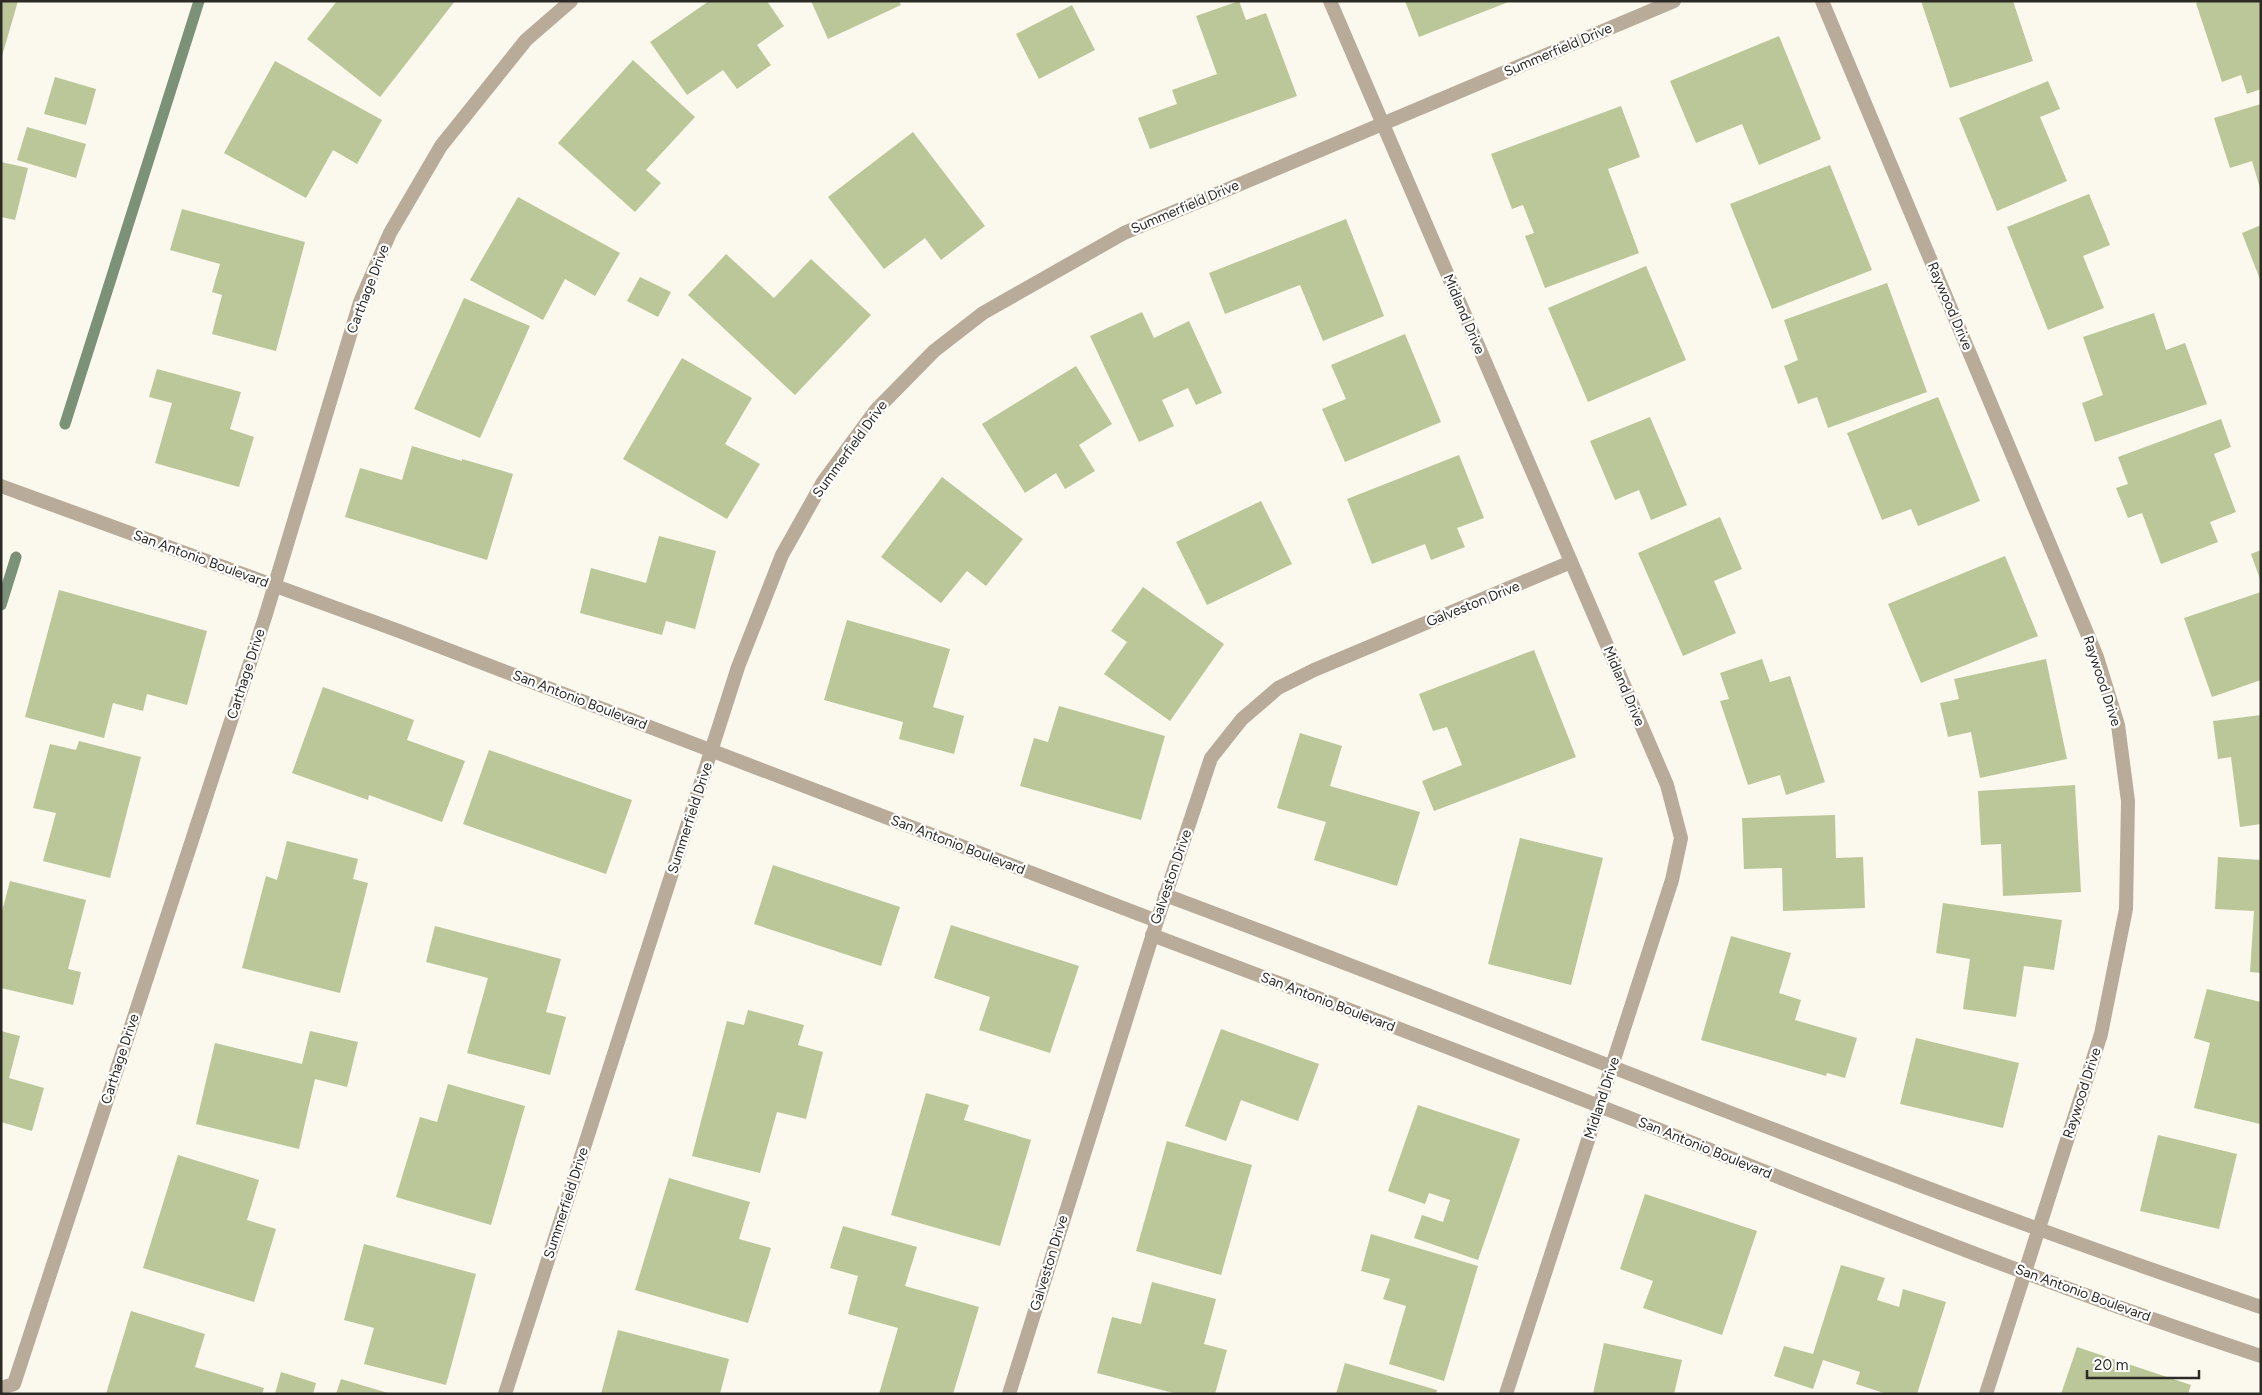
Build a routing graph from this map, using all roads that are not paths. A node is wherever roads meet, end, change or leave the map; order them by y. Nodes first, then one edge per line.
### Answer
1 (570, 1) edge
2 (1330, 1) edge
3 (1674, 1) edge
4 (1822, 1) edge
5 (1382, 123) junction
6 (1, 486) edge
7 (1571, 562) junction
8 (275, 586) junction
9 (712, 751) junction
10 (1165, 895) junction
11 (1156, 921) junction
12 (1152, 935) junction
13 (1612, 1067) junction
14 (1599, 1106) junction
15 (2038, 1229) junction
16 (2024, 1271) junction
17 (2261, 1307) edge
18 (2261, 1356) edge
19 (9, 1389) edge
20 (506, 1394) edge
21 (1008, 1394) edge
22 (1506, 1394) edge
23 (1986, 1394) edge

1 - 8 street, Carthage Drive
2 - 5 street, Midland Drive
3 - 5 street, Summerfield Drive
4 - 15 street, Raywood Drive
5 - 7 street, Midland Drive
5 - 9 street, Summerfield Drive
6 - 8 street, San Antonio Boulevard
7 - 10 street, Galveston Drive
7 - 13 street, Midland Drive
8 - 9 street, San Antonio Boulevard
8 - 19 street, Carthage Drive
9 - 11 street, San Antonio Boulevard
9 - 20 street, Summerfield Drive
10 - 11 street, Galveston Drive
10 - 13 street
11 - 12 street, Galveston Drive
12 - 14 street, San Antonio Boulevard
12 - 21 street, Galveston Drive
13 - 14 street, Midland Drive
13 - 15 street
14 - 16 street, San Antonio Boulevard
14 - 22 street, Midland Drive
15 - 16 street, Raywood Drive
15 - 17 street
16 - 18 street, San Antonio Boulevard
16 - 23 street, Raywood Drive

